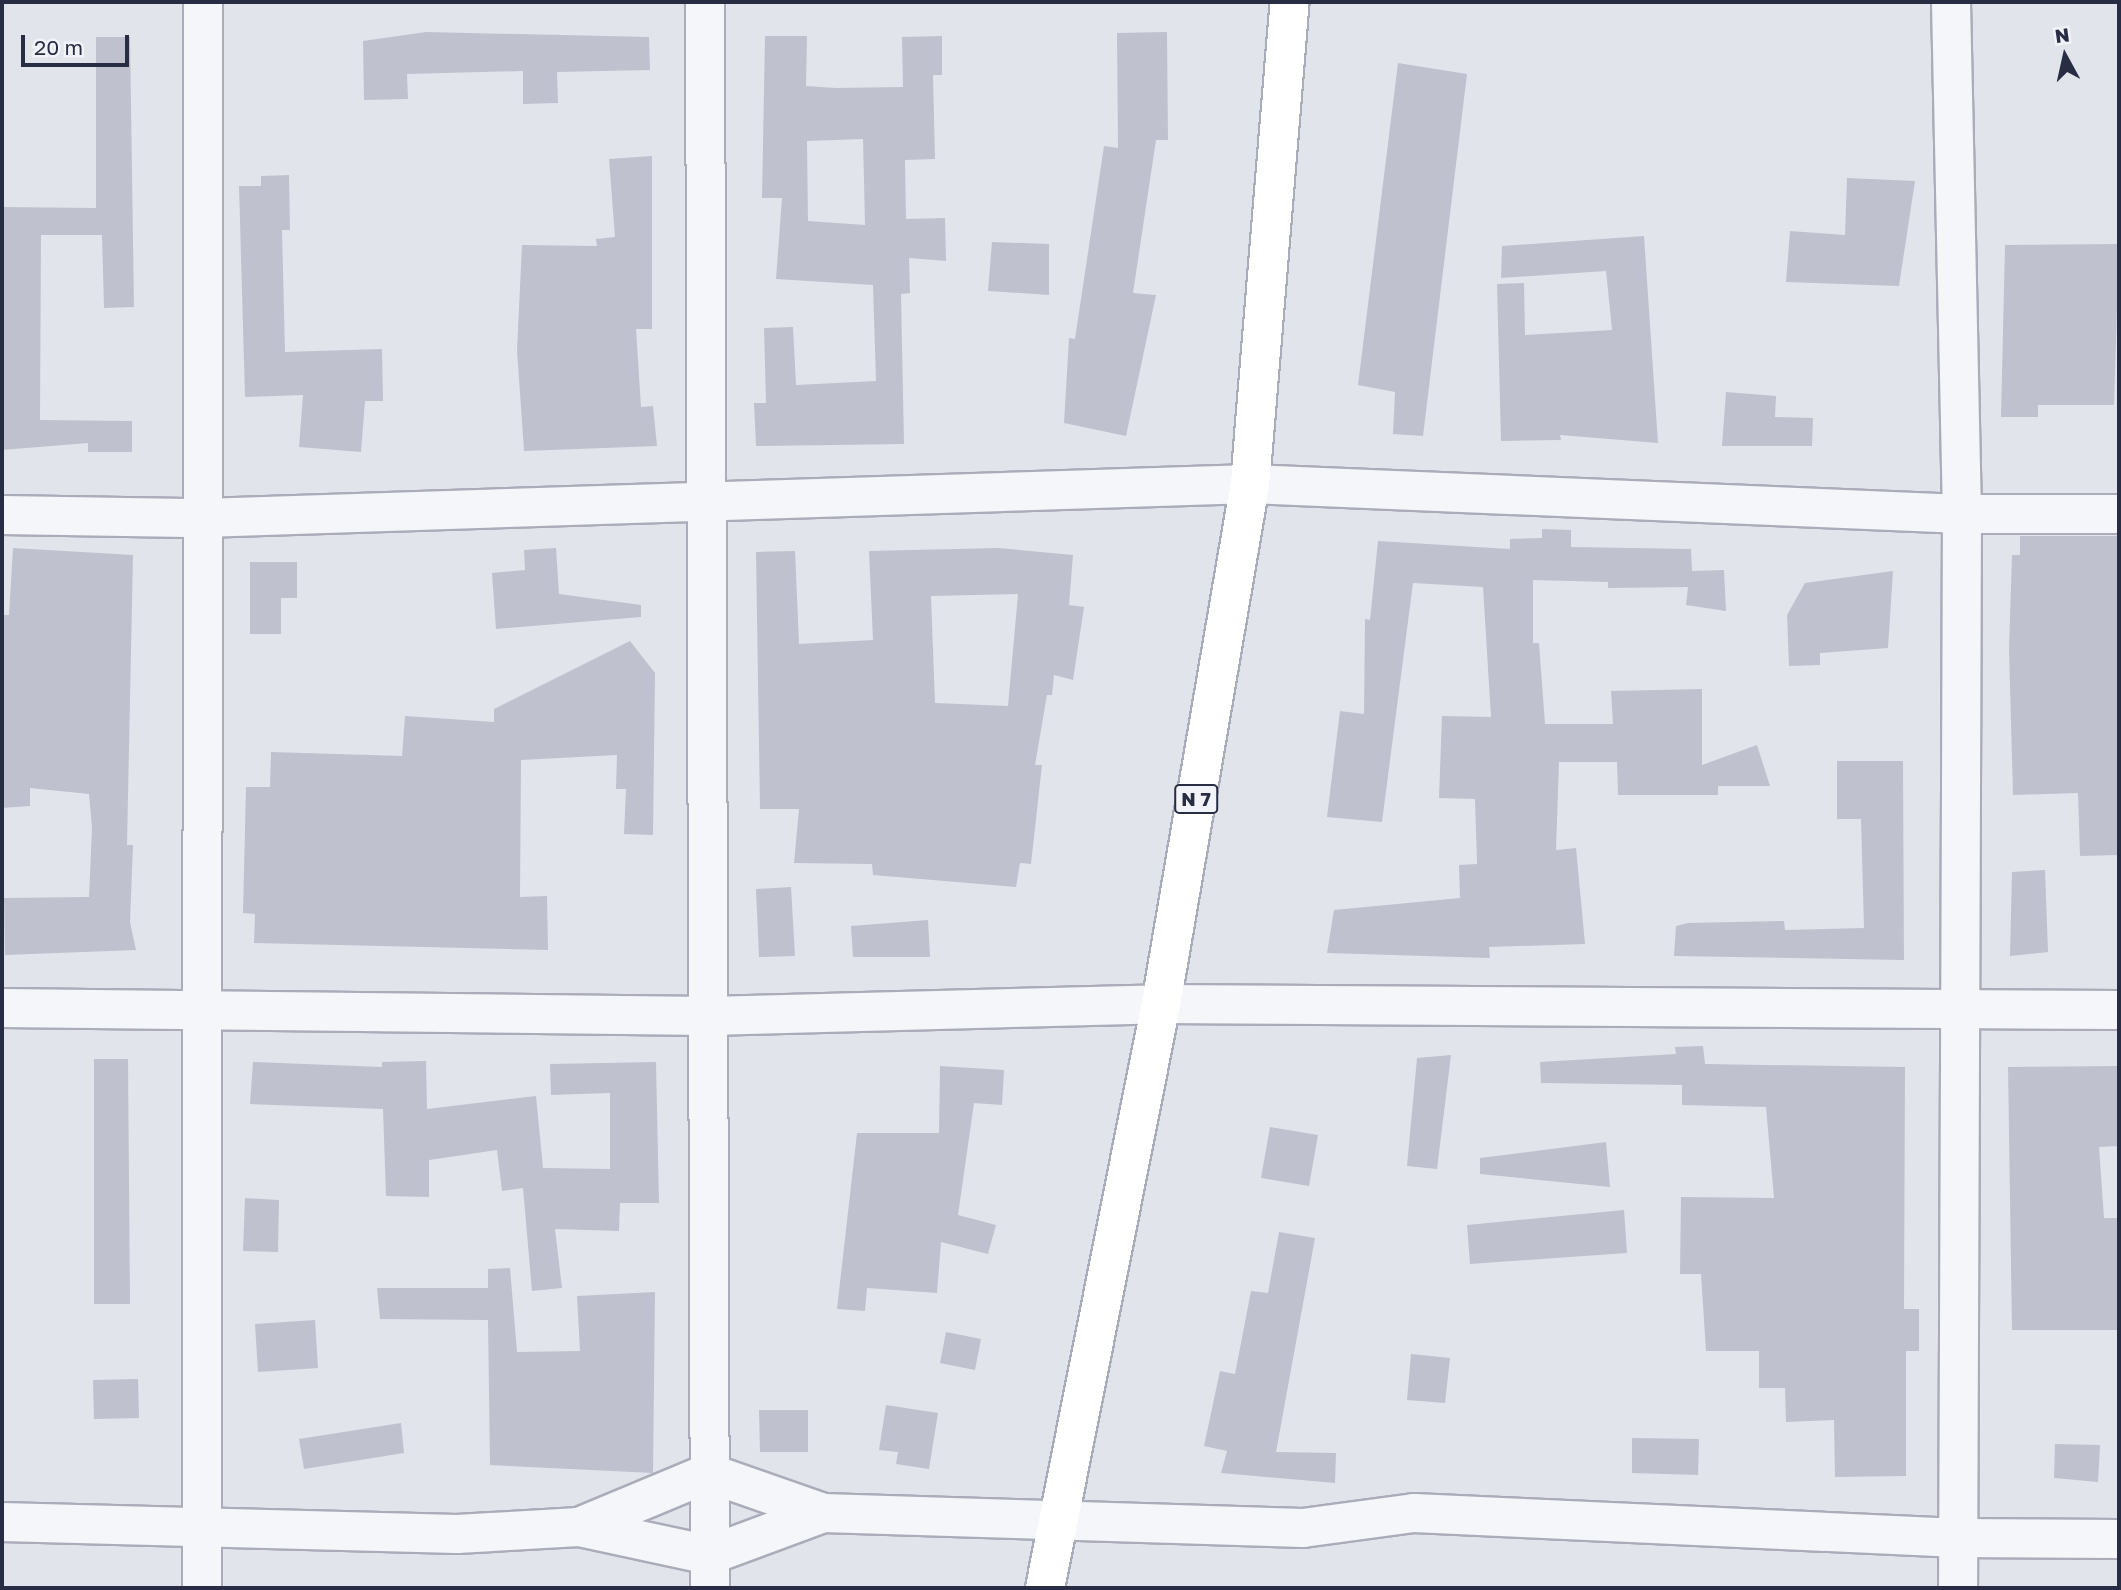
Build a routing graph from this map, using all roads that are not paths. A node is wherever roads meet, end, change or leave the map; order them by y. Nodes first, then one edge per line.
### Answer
1 (203, 2) edge
2 (705, 2) edge
3 (1290, 2) edge
4 (1951, 2) edge
5 (1250, 484) junction
6 (707, 504) junction
7 (1962, 514) junction
8 (2119, 514) edge
9 (2, 515) edge
10 (203, 518) junction
11 (1161, 1004) junction
12 (2, 1008) edge
13 (2119, 1010) edge
14 (202, 1012) junction
15 (1957, 1012) junction
16 (709, 1016) junction
17 (709, 1474) junction
18 (823, 1513) junction
19 (1059, 1519) junction
20 (2, 1522) edge
21 (202, 1526) junction
22 (579, 1527) junction
23 (1958, 1538) junction
24 (2119, 1539) edge
25 (710, 1572) edge
26 (202, 1588) edge
27 (1045, 1588) edge
28 (1958, 1588) edge

1 - 10 street
2 - 6 street
3 - 5 highway, N 7
4 - 7 street
5 - 6 street
5 - 7 street
5 - 11 highway, N 7
6 - 10 street
6 - 16 street
7 - 8 street
7 - 15 street
9 - 10 street
10 - 14 street
11 - 15 street
11 - 16 street
11 - 19 highway, N 7
12 - 14 street
13 - 15 street
14 - 16 street
14 - 21 street
15 - 23 street
16 - 17 street
17 - 18 street
17 - 22 street
17 - 25 street
18 - 19 street
18 - 25 street
19 - 23 street
19 - 27 highway, N 7
20 - 21 street
21 - 22 street
21 - 26 street
22 - 25 street
23 - 24 street
23 - 28 street

